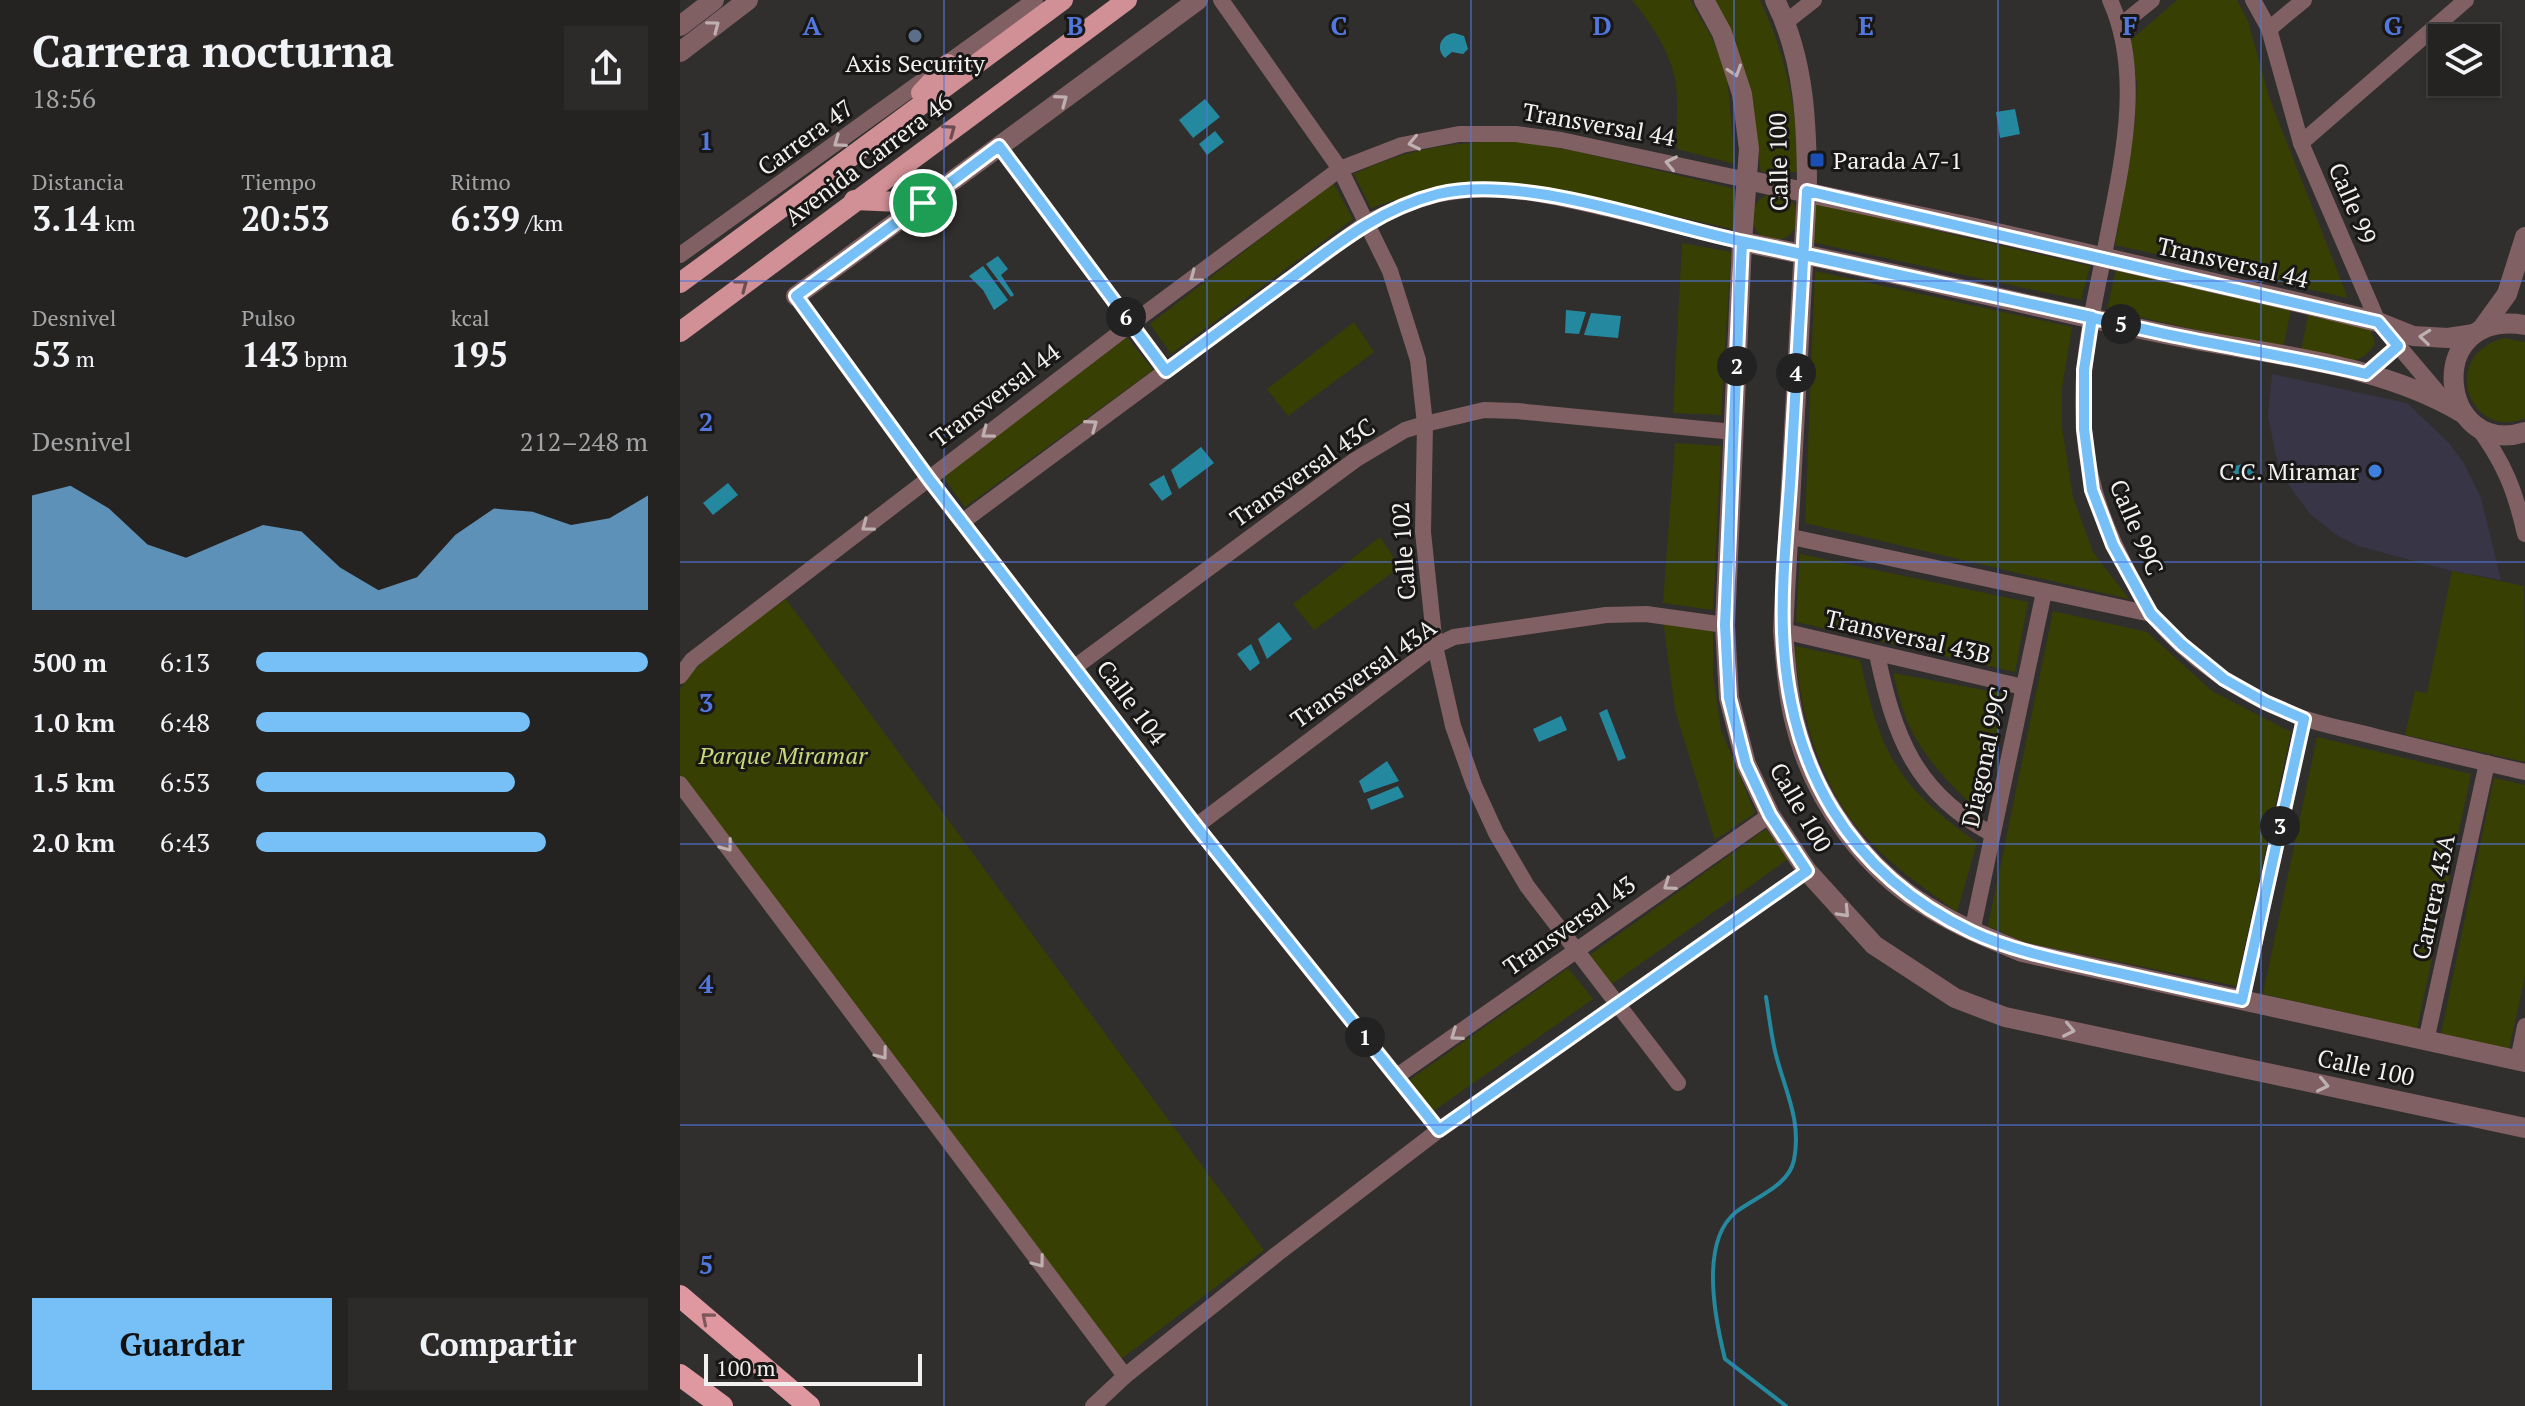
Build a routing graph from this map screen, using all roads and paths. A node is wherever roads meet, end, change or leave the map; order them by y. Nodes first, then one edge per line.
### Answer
1 (714, 0) edge
2 (748, 0) edge
3 (1063, 0) edge
4 (1127, 0) edge
5 (1198, 0) edge
6 (1221, 0) edge
7 (1704, 0) edge
8 (1775, 0) edge
9 (1814, 0) edge
10 (2110, 0) edge
11 (2152, 0) edge
12 (2253, 0) edge
13 (2304, 0) edge
14 (2466, 0) edge
15 (1028, 2) edge
16 (1786, 22) junction
17 (2121, 25) junction
18 (680, 26) edge
19 (2269, 29) junction
20 (680, 52) edge
21 (948, 64) junction
22 (886, 131) junction
23 (2301, 143) junction
24 (999, 146) junction
25 (1340, 169) junction
26 (1747, 180) junction
27 (1807, 191) junction
28 (854, 200) junction
29 (923, 203) junction
30 (1366, 223) junction
31 (2525, 237) edge
32 (1742, 242) junction
33 (1803, 253) junction
34 (680, 255) edge
35 (2103, 260) junction
36 (680, 283) edge
37 (796, 296) joint
38 (2092, 317) junction
39 (2378, 322) junction
40 (1131, 324) junction
41 (2525, 325) edge
42 (680, 332) edge
43 (2477, 332) junction
44 (2398, 346) junction
45 (1166, 371) junction
46 (2366, 374) junction
47 (2462, 414) junction
48 (1425, 424) junction
49 (1734, 432) junction
50 (2525, 432) edge
51 (929, 479) junction
52 (962, 522) junction
53 (2525, 534) edge
54 (1787, 536) junction
55 (2044, 592) junction
56 (2151, 614) junction
57 (1725, 625) junction
58 (1783, 631) junction
59 (1435, 646) junction
60 (1877, 654) junction
61 (1075, 667) junction
62 (680, 676) edge
63 (2023, 687) junction
64 (2304, 719) junction
65 (2487, 763) junction
66 (2525, 772) edge
67 (680, 784) edge
68 (1770, 815) junction
69 (1196, 826) junction
70 (1992, 834) junction
71 (1807, 871) junction
72 (1972, 932) junction
73 (1574, 951) junction
74 (2242, 1000) junction
75 (1617, 1005) junction
76 (2525, 1026) edge
77 (2426, 1041) junction
78 (2521, 1061) edge
79 (1397, 1076) junction
80 (1678, 1083) dead end
81 (2525, 1128) edge
82 (1439, 1130) junction
83 (680, 1296) edge
84 (680, 1375) edge
85 (1125, 1376) junction
86 (722, 1406) edge
87 (809, 1406) edge
88 (1093, 1406) edge

1 - 18 street
20 -> 2 street
3 - 22 main road, Avenida Carrera 46
28 -> 4 main road, Avenida Carrera 46
24 -> 5 street
6 - 25 street, Calle 102
7 -> 26 street, Calle 100
8 - 16 street, Calle 100
9 - 16 street
10 - 17 street, Calle 99C
11 - 17 street
12 - 19 street, Calle 99
13 - 19 street
14 - 23 street
15 - 21 street, Carrera 47
16 - 27 street, Calle 100
17 - 35 street, Calle 99C
19 - 23 street, Calle 99
21 - 22 main road
21 -> 34 street, Carrera 47
22 - 36 main road, Avenida Carrera 46
23 - 39 street, Calle 99
24 - 29 street
24 - 40 street
26 -> 25 street, Transversal 44
25 - 30 street, Calle 102
25 -> 40 street, Transversal 44
26 - 27 street, Transversal 44
26 - 32 street, Calle 100
27 - 33 street, Calle 100
27 - 35 street, Transversal 44
28 - 29 main road
42 -> 28 main road, Avenida Carrera 46
29 - 37 street
30 - 32 street
30 - 45 street
30 - 48 street, Calle 102
31 - 43 street
32 - 33 street
32 - 49 street, Calle 100
33 - 38 street
33 - 54 street, Calle 100
35 - 38 street, Calle 99C
35 - 39 street, Transversal 44
37 - 51 street, Calle 104
38 - 46 street
38 - 56 street, Calle 99C
43 -> 39 street, Transversal 44
39 - 44 street, Calle 99
40 - 45 street
40 -> 51 street, Transversal 44
41 - 43 street, Transversal 44
43 - 47 street
44 - 46 street
44 - 47 street, Calle 99
52 -> 45 street
46 - 47 street
47 - 50 street
47 - 53 street, Calle 99
48 - 49 street, Transversal 43C
48 - 59 street, Calle 102
48 - 61 street, Transversal 43C
49 - 57 street, Calle 100
51 - 52 street, Calle 104
51 -> 62 street, Transversal 44
52 - 61 street, Calle 104
54 - 55 street
54 - 58 street, Calle 100
55 - 56 street
55 - 63 street, Diagonal 99C
56 - 64 street, Calle 99C
57 - 59 street, Transversal 43A
57 - 68 street, Calle 100
58 - 60 street, Transversal 43B
58 - 72 street, Calle 100
59 - 69 street, Transversal 43A
59 - 73 street, Calle 102
60 - 63 street, Transversal 43B
60 - 70 street
61 - 69 street, Calle 104
63 - 70 street, Diagonal 99C
64 - 65 street, Calle 99C
64 - 74 street
65 - 66 street, Calle 99C
65 - 77 street, Carrera 43A
67 -> 85 street
68 - 71 street, Calle 100
68 -> 73 street, Transversal 43
69 - 79 street, Calle 104
70 - 72 street, Diagonal 99C
71 - 75 street
71 -> 81 street, Calle 100
72 - 74 street, Calle 100
73 - 75 street, Calle 102
73 -> 79 street, Transversal 43
74 - 77 street, Calle 100
75 - 80 street, Calle 102
75 - 82 street
76 - 78 street
77 - 78 street, Calle 100
79 - 82 street, Calle 104
82 - 85 street
87 -> 83 highway
84 - 86 highway
85 - 88 street

